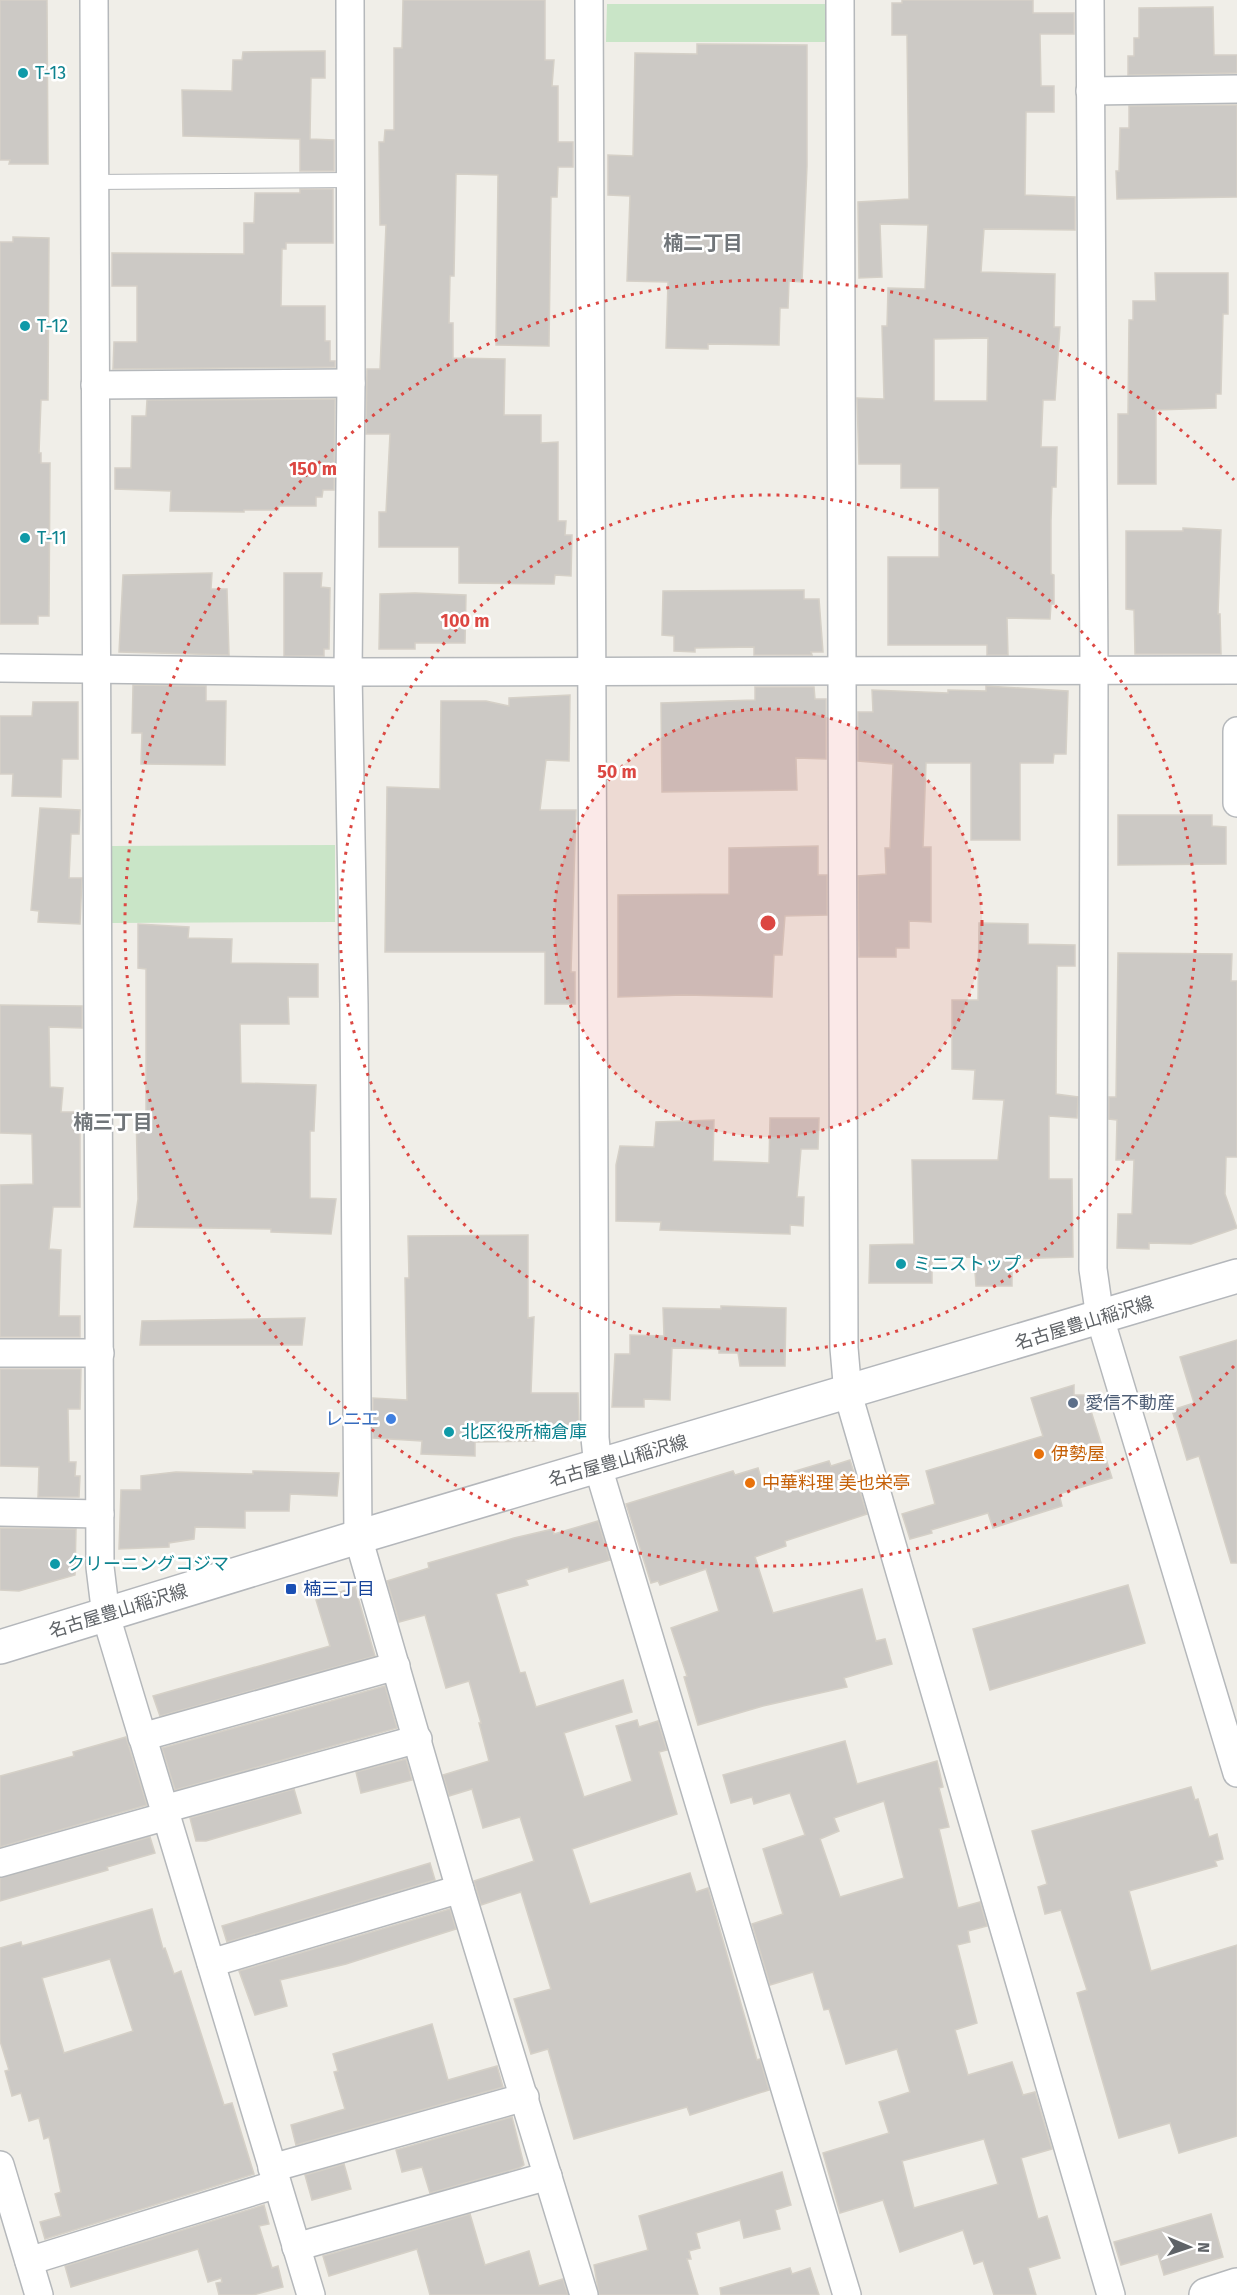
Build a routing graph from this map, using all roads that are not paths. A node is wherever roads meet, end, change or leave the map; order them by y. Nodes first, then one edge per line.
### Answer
1 (94, 0) edge
2 (350, 0) edge
3 (590, 0) edge
4 (840, 0) edge
5 (1090, 0) edge
6 (1237, 89) edge
7 (1090, 92) junction
8 (350, 180) junction
9 (93, 182) junction
10 (351, 383) junction
11 (95, 385) junction
12 (0, 668) edge
13 (1094, 668) junction
14 (94, 669) junction
15 (1237, 670) edge
16 (348, 672) junction
17 (590, 672) junction
18 (843, 672) junction
19 (1237, 730) edge
20 (1237, 803) edge
21 (1237, 1276) edge
22 (1100, 1318) junction
23 (0, 1353) edge
24 (100, 1353) junction
25 (848, 1394) junction
26 (598, 1467) junction
27 (0, 1512) edge
28 (100, 1514) junction
29 (358, 1537) junction
30 (106, 1616) junction
31 (0, 1647) edge
32 (396, 1666) junction
33 (142, 1737) junction
34 (418, 1739) junction
35 (1237, 1773) edge
36 (165, 1813) junction
37 (0, 1863) edge
38 (460, 1890) junction
39 (211, 1963) junction
40 (525, 2097) junction
41 (0, 2165) edge
42 (275, 2176) junction
43 (549, 2176) junction
44 (296, 2247) junction
45 (29, 2261) junction
46 (1237, 2285) edge
47 (39, 2295) edge
48 (311, 2295) edge
49 (584, 2295) edge
50 (847, 2295) edge
51 (1111, 2295) edge
52 (1206, 2295) edge

1 - 9 street
2 - 8 street
3 - 17 street
4 - 18 street
5 - 7 street
6 - 7 street
7 - 13 street
8 - 9 lane
8 - 10 street
9 - 11 street
10 - 11 street
10 - 16 street
11 - 14 street
12 - 14 street
13 - 15 street
13 - 18 street
13 - 22 street
14 - 16 street
14 - 24 street
16 - 17 street
16 - 29 street
17 - 18 street
17 - 26 street
18 - 25 street
19 - 20 street
21 - 22 main road, 名古屋豊山稲沢線
22 - 25 main road, 名古屋豊山稲沢線
22 - 35 street
23 - 24 street
24 - 28 street
25 - 26 main road, 名古屋豊山稲沢線
25 - 51 street
26 - 29 main road, 名古屋豊山稲沢線
26 - 50 street
27 - 28 street
28 - 30 street
29 - 30 main road, 名古屋豊山稲沢線
29 - 32 street
30 - 31 main road, 名古屋豊山稲沢線
30 - 33 street
32 - 33 street
32 - 34 street
33 - 36 street
34 - 36 street
34 - 38 street
36 - 37 street
36 - 39 street
38 - 39 street
38 - 40 street
39 - 42 street
40 - 42 street
40 - 43 street
41 - 45 street
42 - 44 street
42 - 45 street
43 - 44 street
43 - 49 street
44 - 48 street
45 - 47 street
46 - 52 main road

